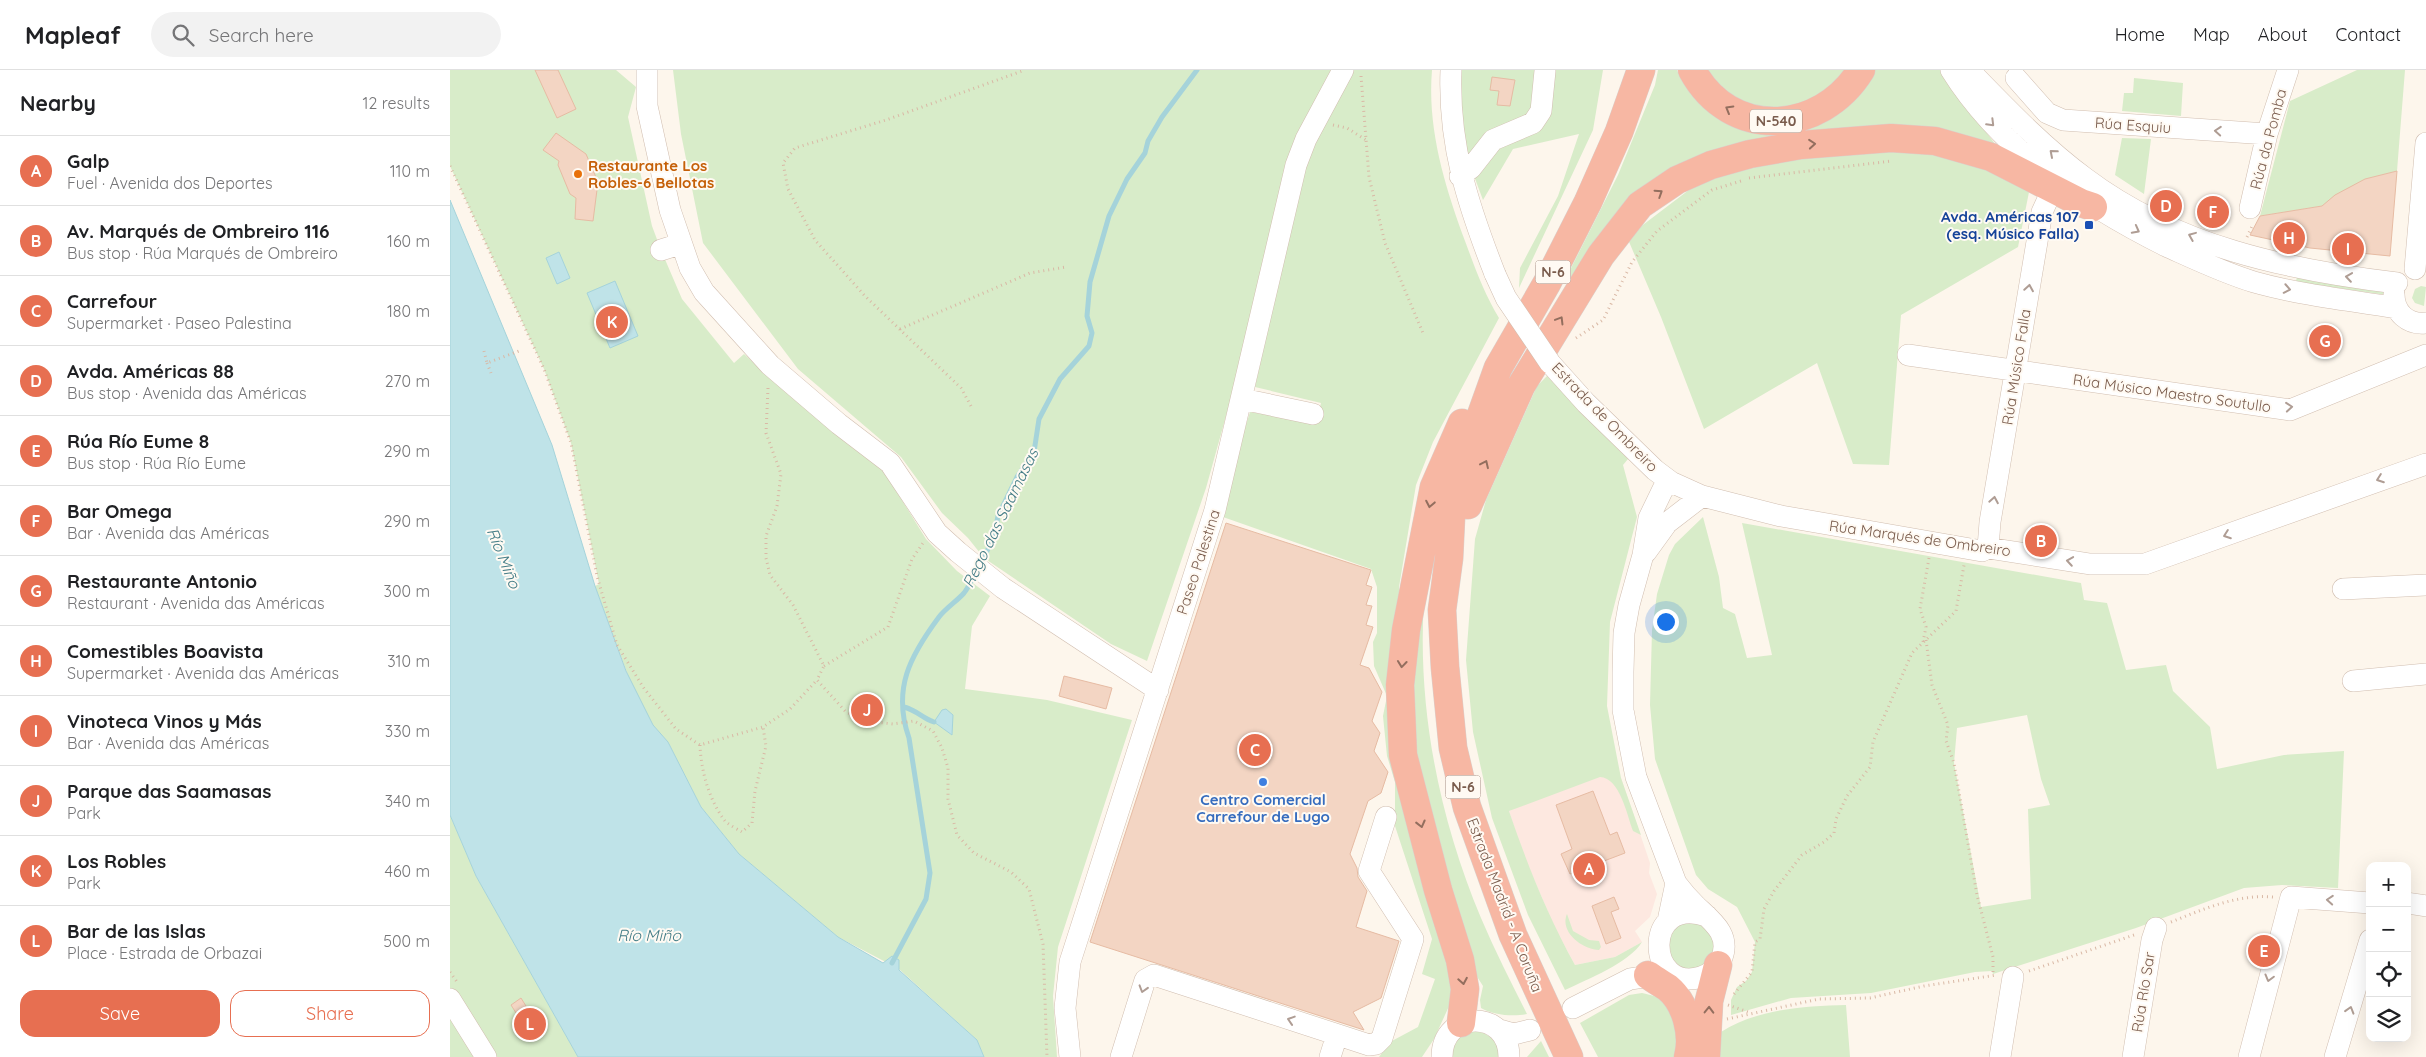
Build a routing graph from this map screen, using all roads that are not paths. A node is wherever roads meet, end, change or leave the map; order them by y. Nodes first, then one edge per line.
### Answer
1 (1343, 70) edge
2 (1451, 70) edge
3 (1625, 70) edge
4 (1640, 70) edge
5 (1692, 70) edge
6 (1862, 70) edge
7 (1951, 70) edge
8 (1958, 70) edge
9 (1969, 70) edge
10 (2288, 70) edge
11 (1545, 71) dead end
12 (642, 74) edge
13 (2018, 74) edge
14 (1995, 97) junction
15 (1619, 132) junction
16 (2267, 134) junction
17 (2426, 143) edge
18 (1460, 176) junction
19 (2053, 188) junction
20 (2093, 207) junction
21 (2250, 208) dead end
22 (2421, 270) edge
23 (2397, 284) junction
24 (2396, 308) junction
25 (2425, 327) edge
26 (1908, 355) dead end
27 (2426, 355) edge
28 (1498, 368) junction
29 (2016, 371) junction
30 (1242, 399) junction
31 (1312, 414) dead end
32 (1643, 459) junction
33 (2426, 464) edge
34 (1674, 483) junction
35 (1702, 496) junction
36 (1658, 521) junction
37 (1988, 548) junction
38 (1449, 558) junction
39 (2426, 585) edge
40 (2343, 589) dead end
41 (2426, 674) edge
42 (2354, 681) dead end
43 (1158, 690) junction
44 (1386, 816) dead end
45 (1676, 883) junction
46 (2366, 902) edge
47 (2411, 903) edge
48 (2426, 906) edge
49 (1707, 916) junction
50 (1668, 921) junction
51 (2156, 928) dead end
52 (1658, 947) junction
53 (2367, 952) edge
54 (1718, 965) junction
55 (1651, 976) junction
56 (2003, 976) road end
57 (450, 998) edge
58 (1543, 1004) junction
59 (1573, 1008) dead end
60 (1461, 1023) junction
61 (1500, 1030) junction
62 (1337, 1035) junction
63 (486, 1057) edge
64 (1070, 1057) edge
65 (1121, 1057) edge
66 (1330, 1057) edge
67 (1442, 1057) edge
68 (1510, 1057) edge
69 (1569, 1057) edge
70 (1583, 1057) edge
71 (1688, 1057) edge
72 (1706, 1057) edge
73 (2000, 1057) edge
74 (2132, 1057) edge
75 (2248, 1057) edge
76 (2336, 1057) edge

1 - 30 street, Paseo Palestina
2 - 18 street, Estrada de Ombreiro
3 - 15 highway
4 - 15 highway, Estrada Madrid - A Coruña / N-6
6 -> 5 highway, N-540
7 -> 20 street
8 - 14 street
9 - 14 street
10 - 16 street, Rúa da Pomba
11 - 18 street
12 - 43 street
13 - 14 street
16 -> 13 street, Rúa Esquiu
23 -> 14 street
15 - 28 highway, Estrada Madrid - A Coruña / N-6
16 - 21 street, Rúa da Pomba
17 - 22 street
18 - 32 street, Estrada de Ombreiro, bridge
19 - 20 highway
29 -> 19 street, Rúa Músico Falla
38 -> 19 highway
20 -> 24 street
22 - 23 street
23 - 24 street
24 - 25 street
26 - 29 street, Rúa Músico Maestro Soutullo
29 -> 27 street, Rúa Músico Maestro Soutullo
28 - 38 highway, Estrada Madrid - A Coruña / N-6
28 -> 60 highway
37 -> 29 street, Rúa Músico Falla
30 - 31 street
30 - 43 street, Paseo Palestina
32 - 34 street, Estrada de Ombreiro
32 - 36 street
33 -> 37 street, Rúa Marqués de Ombreiro
34 - 35 street, Rúa Marqués de Ombreiro
34 - 36 street
35 - 36 street
35 - 37 street, Rúa Marqués de Ombreiro
36 - 45 street
38 - 58 highway, Estrada Madrid - A Coruña / N-6
39 - 40 street
41 - 42 street
43 - 64 street, Paseo Palestina
44 - 62 street
45 - 49 street
45 - 50 street
46 -> 75 street
47 - 48 street
49 - 50 street
49 - 54 street
50 - 52 street
51 - 74 street, Rúa Río Sar
52 - 55 street
52 - 55 street
76 -> 53 street
54 - 55 street
72 -> 54 highway
55 - 59 street
55 - 71 highway
56 - 73 street
57 - 63 street
58 - 69 highway, Estrada Madrid - A Coruña / N-6
58 - 70 highway
60 - 61 street
60 - 67 street
61 - 68 street
61 - 68 street
62 -> 65 street
62 - 66 street

